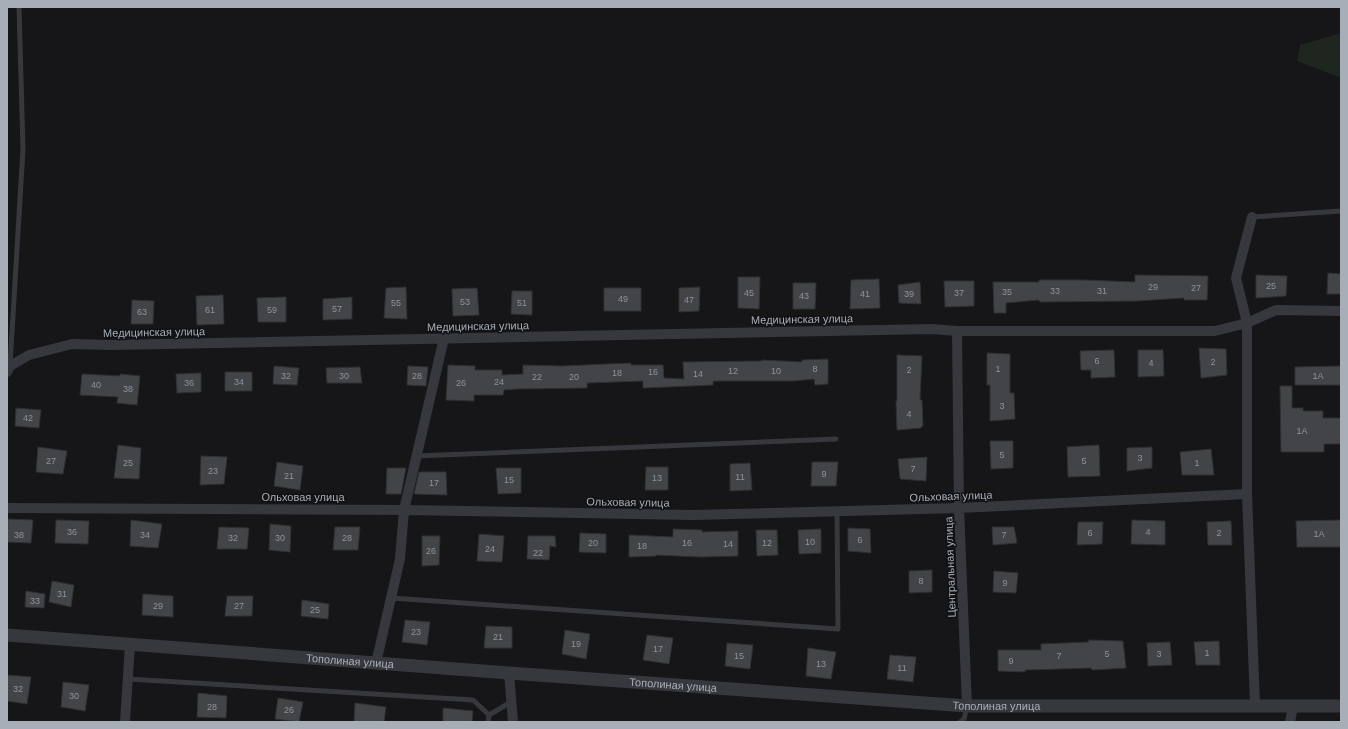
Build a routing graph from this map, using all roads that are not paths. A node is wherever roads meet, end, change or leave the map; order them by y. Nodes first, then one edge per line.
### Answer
1 (19, 7) edge
2 (1341, 211) edge
3 (1252, 217) joint
4 (1341, 311) edge
5 (1247, 323) junction
6 (957, 331) junction
7 (444, 338) junction
8 (8, 369) edge
9 (836, 439) dead end
10 (416, 456) junction
11 (1247, 494) junction
12 (7, 508) edge
13 (959, 508) junction
14 (404, 510) junction
15 (837, 511) junction
16 (391, 598) junction
17 (7, 635) edge
18 (130, 644) junction
19 (376, 663) junction
20 (509, 673) junction
21 (128, 679) junction
22 (511, 702) junction
23 (1255, 705) junction
24 (967, 706) junction
25 (1293, 706) junction
26 (1341, 706) edge
27 (490, 715) junction
28 (125, 722) edge
29 (488, 722) edge
30 (513, 722) edge
31 (960, 722) edge
32 (1290, 722) edge

1 - 8 lane
2 - 3 lane
3 - 5 street
4 - 5 street
5 - 6 street, Медицинская улица
5 - 11 street
6 - 7 street, Медицинская улица
6 - 13 street, Центральная улица
7 - 8 street, Медицинская улица
7 - 10 street
9 - 10 lane
10 - 14 street
11 - 13 street, Ольховая улица
11 - 23 street
12 - 14 street, Ольховая улица
13 - 15 street, Ольховая улица
13 - 24 street, Центральная улица
14 - 15 street, Ольховая улица
14 - 16 street
15 - 16 lane
16 - 19 street
17 - 18 street, Тополиная улица
18 - 19 street, Тополиная улица
18 - 21 street
19 - 20 street, Тополиная улица
20 - 22 street
20 - 24 street, Тополиная улица
21 - 27 lane
21 - 28 street
22 - 27 lane
22 - 30 street
23 - 24 street, Тополиная улица
23 - 25 street, Тополиная улица
24 - 31 lane
25 - 26 street, Тополиная улица
25 - 32 street
27 - 29 lane

